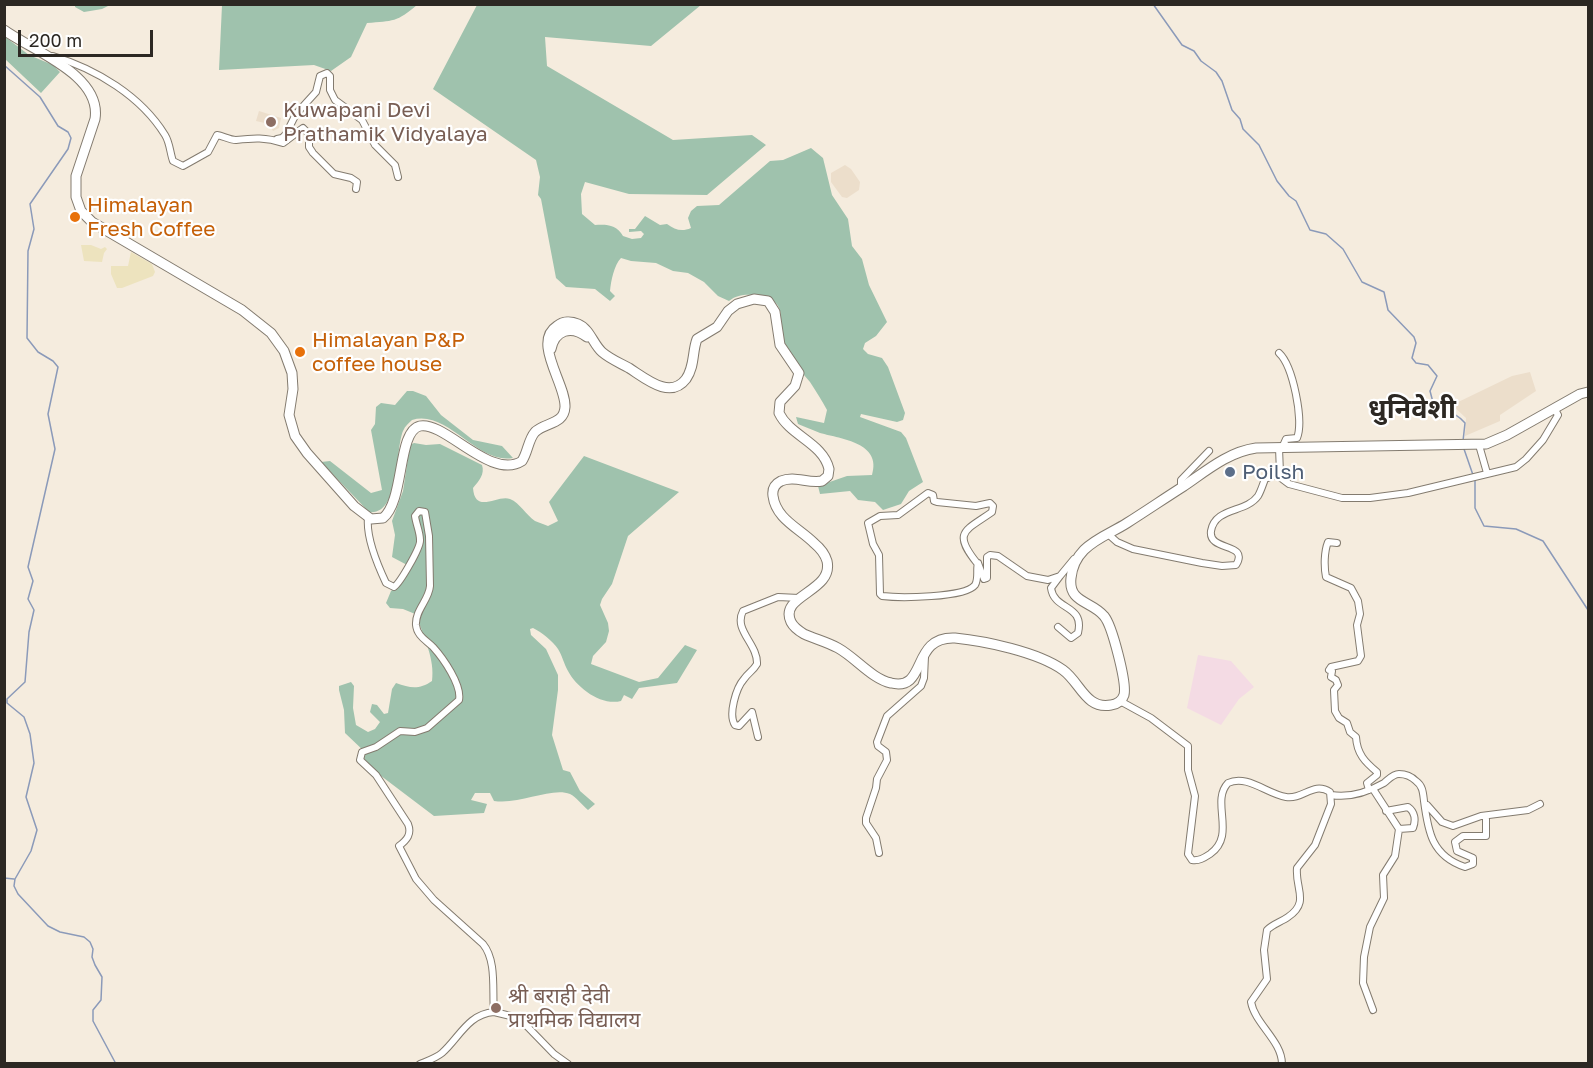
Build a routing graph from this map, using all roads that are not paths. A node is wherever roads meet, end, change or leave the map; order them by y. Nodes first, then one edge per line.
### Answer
1 (4, 30) edge
2 (36, 51) junction
3 (273, 139) junction
4 (398, 177) dead end
5 (356, 189) dead end
6 (1279, 353) dead end
7 (1588, 392) edge
8 (1554, 408) junction
9 (1479, 445) junction
10 (1281, 448) junction
11 (1209, 451) dead end
12 (1280, 472) junction
13 (1487, 473) junction
14 (1181, 488) junction
15 (368, 518) junction
16 (1108, 534) junction
17 (1093, 543) junction
18 (1337, 543) dead end
19 (977, 563) junction
20 (1060, 576) junction
21 (799, 598) junction
22 (1058, 627) dead end
23 (925, 652) junction
24 (1120, 701) junction
25 (758, 737) dead end
26 (1371, 789) junction
27 (1331, 795) junction
28 (1425, 802) junction
29 (1540, 804) dead end
30 (1386, 811) junction
31 (1486, 816) junction
32 (1399, 829) junction
33 (879, 853) dead end
34 (1373, 1010) dead end
35 (494, 1012) junction
36 (420, 1064) edge
37 (568, 1064) edge
38 (1282, 1064) edge

1 - 2 highway
2 - 3 street
2 - 15 highway
3 - 4 street
3 - 5 street
6 - 10 street
7 - 8 highway
8 - 9 highway
8 - 13 street
9 - 10 highway
9 - 13 street
10 - 12 street
10 - 14 highway
11 - 14 street
12 - 13 street
12 - 16 street
14 - 16 highway
15 - 21 highway
15 - 35 street
16 - 17 highway
17 - 20 street
17 - 24 highway
18 - 26 street
19 - 19 street
19 - 20 street
20 - 22 street
21 - 23 highway
21 - 25 street
23 - 24 highway
23 - 33 street
24 - 27 street
26 - 27 street
26 - 28 street
26 - 30 street
27 - 38 street
28 - 31 street
28 - 31 street
29 - 31 street
30 - 32 street
30 - 32 street
32 - 34 street
35 - 36 street
35 - 37 street

